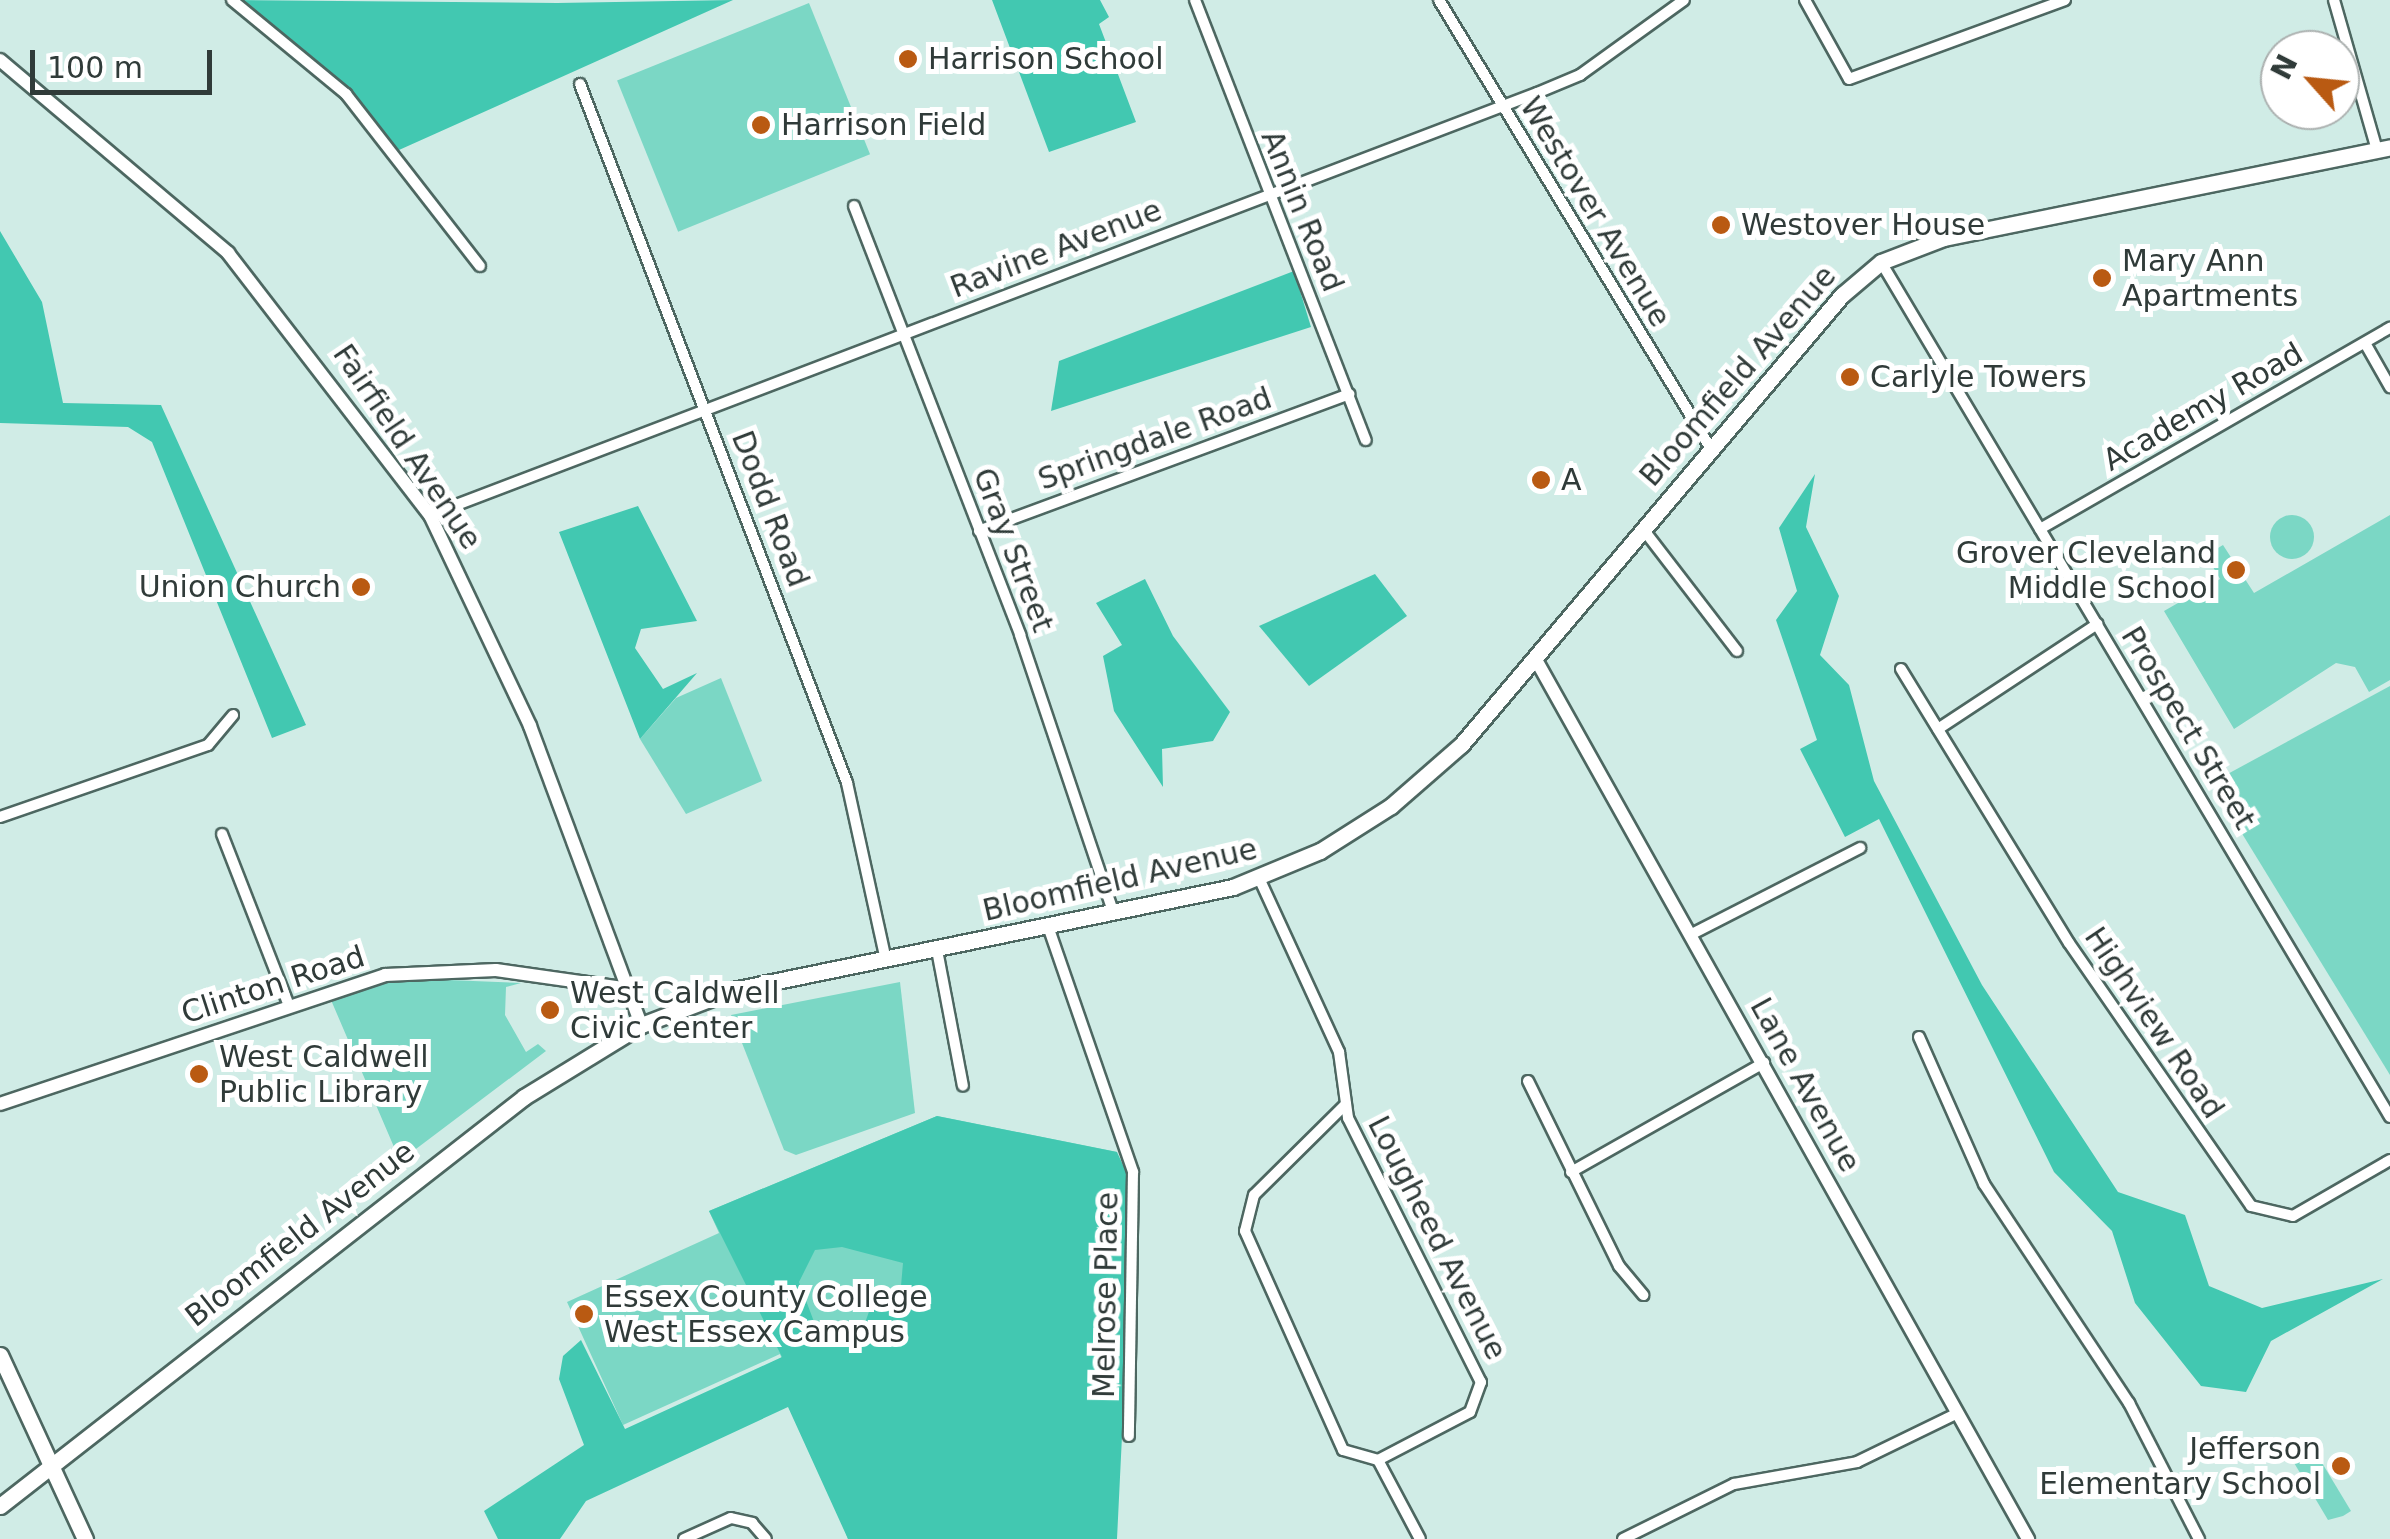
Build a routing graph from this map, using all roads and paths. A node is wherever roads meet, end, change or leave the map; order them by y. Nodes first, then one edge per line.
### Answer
1 (232, 0) edge
2 (1195, 0) edge
3 (1438, 0) edge
4 (1684, 0) edge
5 (1805, 0) edge
6 (2064, 0) edge
7 (2334, 0) edge
8 (0, 60) edge
9 (580, 84) dead end
10 (1502, 106) junction
11 (2383, 149) edge
12 (1268, 195) junction
13 (854, 206) dead end
14 (1881, 262) junction
15 (480, 266) dead end
16 (2390, 328) edge
17 (901, 336) junction
18 (2365, 343) junction
19 (2390, 387) edge
20 (1348, 394) junction
21 (705, 407) junction
22 (1366, 440) dead end
23 (1711, 449) junction
24 (430, 515) junction
25 (1643, 529) junction
26 (2040, 529) junction
27 (979, 531) junction
28 (2097, 624) junction
29 (1737, 650) dead end
30 (1534, 658) junction
31 (1901, 669) dead end
32 (233, 715) dead end
33 (1938, 729) junction
34 (0, 817) edge
35 (222, 834) dead end
36 (1860, 848) dead end
37 (1260, 878) junction
38 (1115, 916) junction
39 (1049, 929) junction
40 (1692, 934) junction
41 (938, 950) junction
42 (886, 960) junction
43 (630, 988) junction
44 (287, 1001) junction
45 (641, 1025) junction
46 (1919, 1037) dead end
47 (1764, 1062) junction
48 (1528, 1081) dead end
49 (963, 1086) dead end
50 (0, 1104) edge
51 (1346, 1104) junction
52 (2390, 1117) edge
53 (2390, 1160) edge
54 (1571, 1172) junction
55 (1643, 1295) dead end
56 (0, 1355) edge
57 (1958, 1412) junction
58 (1128, 1436) dead end
59 (1378, 1460) junction
60 (50, 1466) junction
61 (0, 1506) edge
62 (85, 1539) edge
63 (684, 1539) edge
64 (766, 1539) edge
65 (1420, 1539) edge
66 (1623, 1539) edge
67 (2028, 1539) edge
68 (2199, 1539) edge

1 - 15 street
2 - 12 street, Annin Road
3 - 10 street, Westover Avenue
4 - 10 street, Ravine Avenue
5 - 6 street
7 - 11 street
8 - 24 street, Fairfield Avenue
9 - 21 street, Dodd Road
10 - 12 street, Ravine Avenue
10 - 23 street, Westover Avenue
11 - 14 main road, Bloomfield Avenue
12 - 17 street, Ravine Avenue
12 - 20 street, Annin Road
13 - 17 street, Gray Street
14 - 23 main road, Bloomfield Avenue
14 - 26 street, Prospect Street
16 - 18 street, Academy Road
17 - 21 street, Ravine Avenue
17 - 27 street, Gray Street
18 - 19 street
18 - 26 street, Academy Road
20 - 22 street, Annin Road
20 - 27 street, Springdale Road
21 - 24 street, Ravine Avenue
21 - 42 street, Dodd Road
23 - 25 main road, Bloomfield Avenue
24 - 43 street, Fairfield Avenue
25 - 29 street
25 - 30 main road, Bloomfield Avenue
26 - 28 street, Prospect Street
27 - 38 street, Gray Street
28 - 33 street
28 - 52 street, Prospect Street
30 - 37 main road, Bloomfield Avenue
30 - 40 street, Lane Avenue
31 - 33 street, Highview Road
32 - 34 street
33 - 53 street, Highview Road
35 - 44 street
36 - 40 street
37 - 38 main road, Bloomfield Avenue
37 - 51 street, Lougheed Avenue
38 - 39 main road, Bloomfield Avenue
39 - 41 main road, Bloomfield Avenue
39 - 58 street, Melrose Place
40 - 47 street, Lane Avenue
41 - 42 main road, Bloomfield Avenue
41 - 49 street
42 - 45 main road, Bloomfield Avenue
43 - 44 street, Clinton Road
43 - 45 street, Fairfield Avenue
44 - 50 street, Clinton Road
45 - 60 main road, Bloomfield Avenue
46 - 68 street
47 - 54 street
47 - 57 street, Lane Avenue
48 - 54 street
51 - 59 street
51 - 59 street, Lougheed Avenue
54 - 55 street
56 - 60 main road
57 - 66 street
57 - 67 street, Lane Avenue
59 - 65 street
60 - 61 main road, Bloomfield Avenue
60 - 62 main road
63 - 64 street

